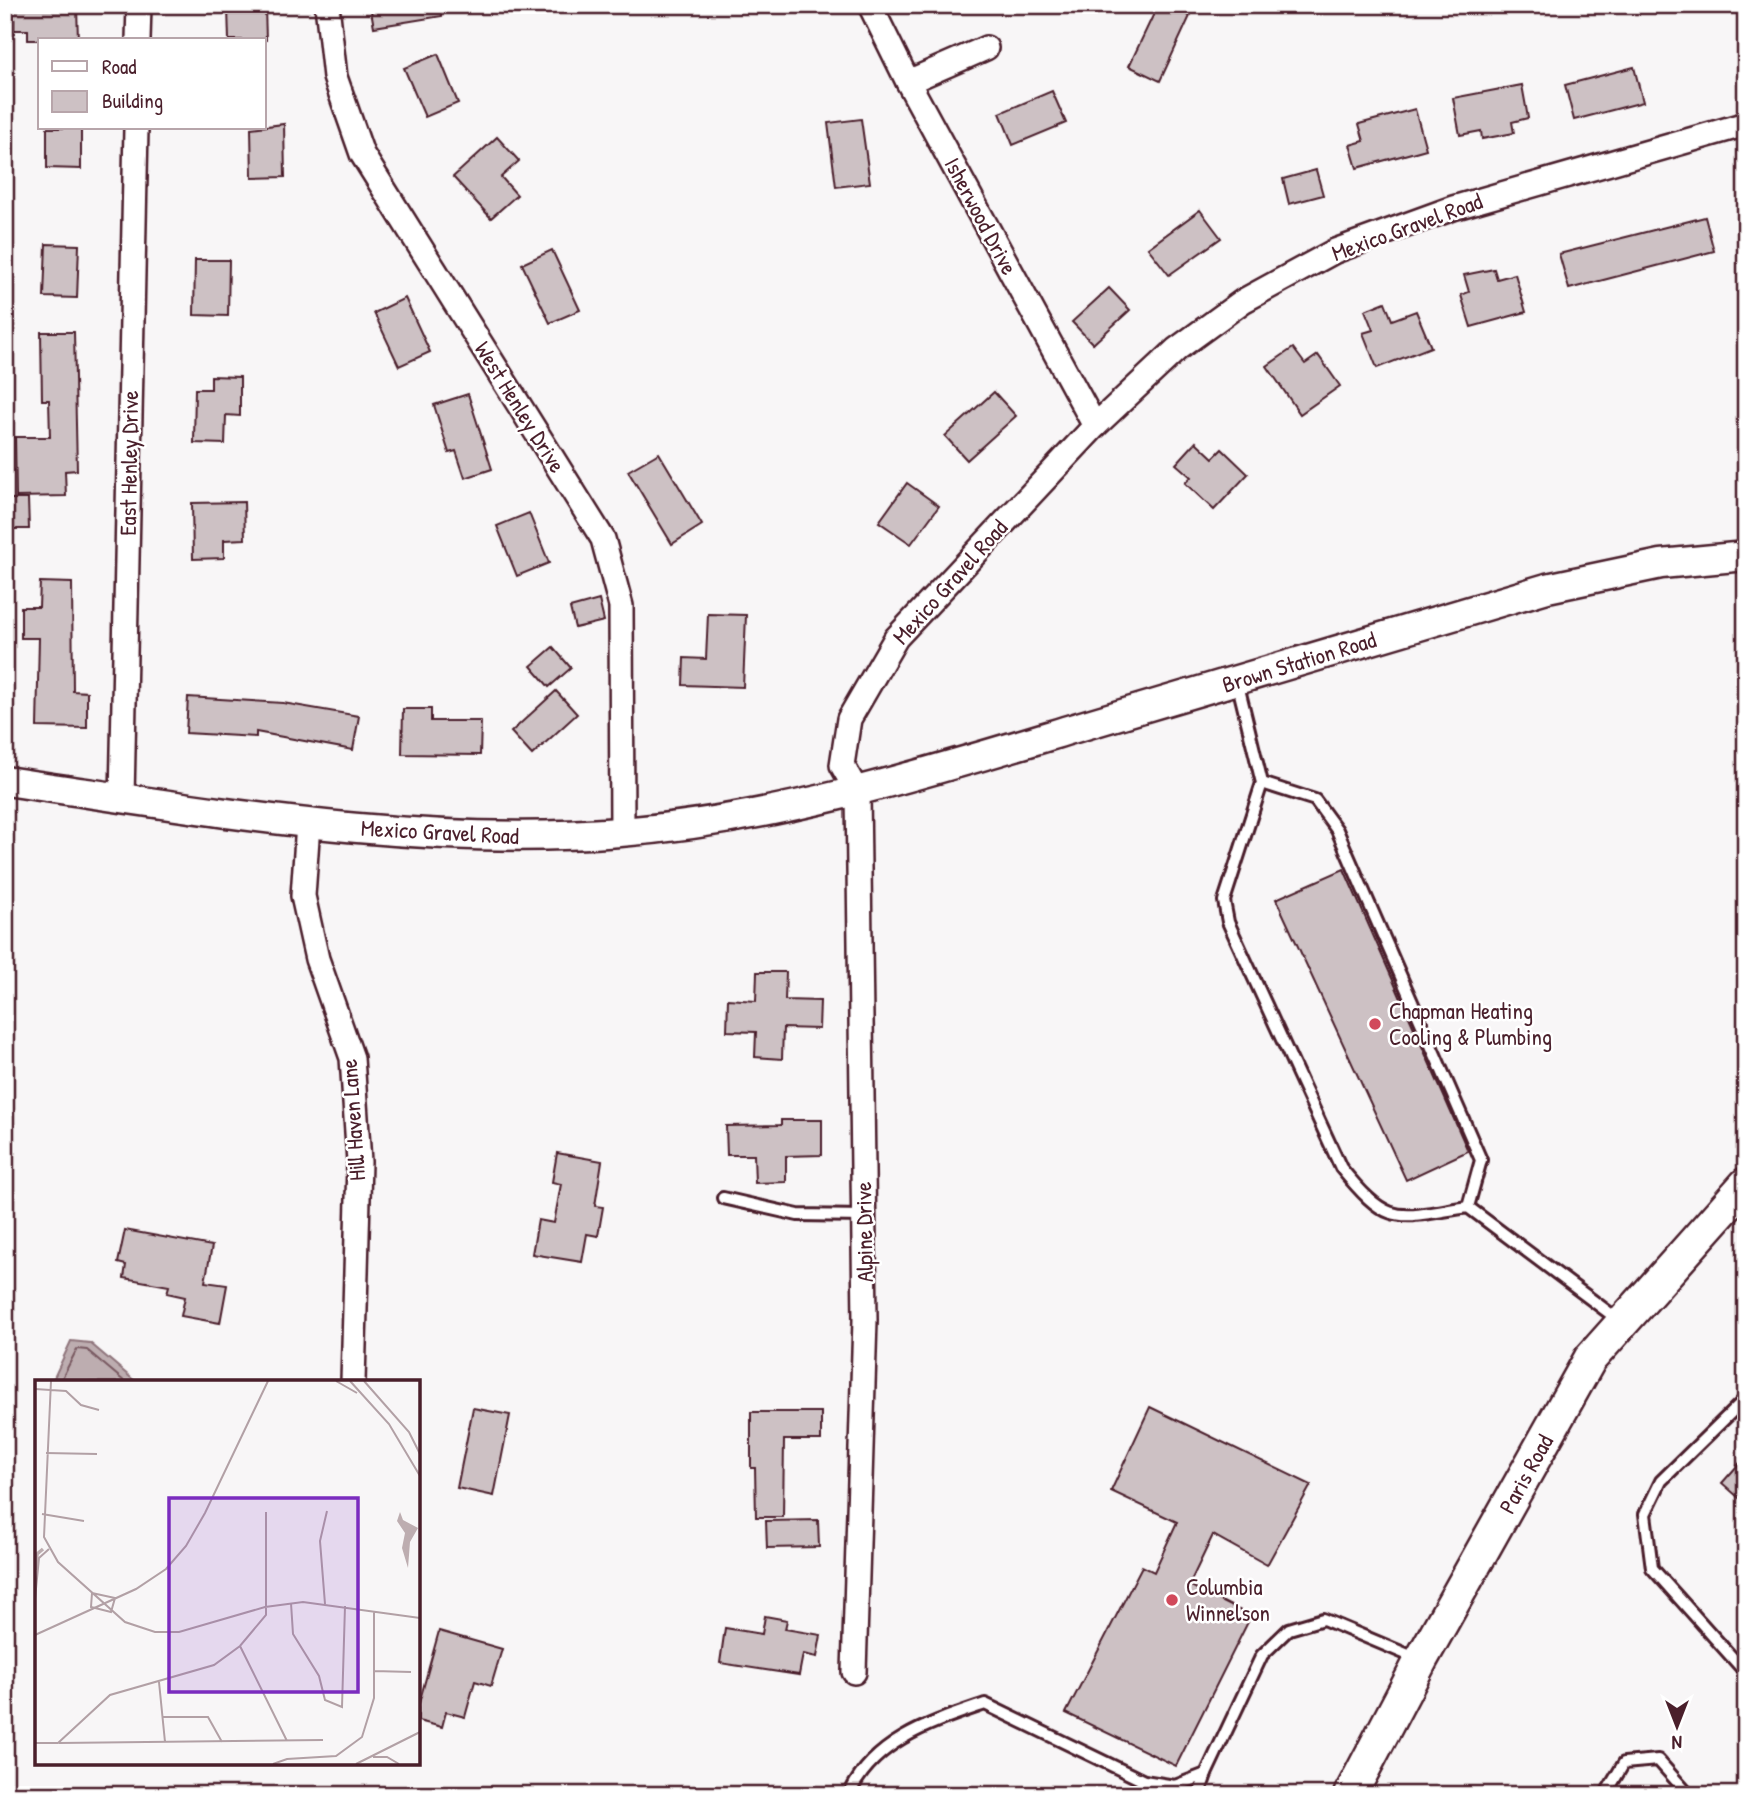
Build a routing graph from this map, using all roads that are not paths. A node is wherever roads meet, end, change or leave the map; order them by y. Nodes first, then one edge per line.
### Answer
1 (139, 5) edge
2 (327, 5) edge
3 (870, 5) edge
4 (138, 38) edge
5 (986, 48) dead end
6 (908, 82) junction
7 (1746, 124) edge
8 (136, 130) edge
9 (1095, 426) junction
10 (1746, 556) edge
11 (1236, 681) junction
12 (5, 781) edge
13 (1262, 783) junction
14 (858, 793) junction
15 (122, 797) junction
16 (309, 824) junction
17 (621, 832) junction
18 (1746, 1184) edge
19 (723, 1198) dead end
20 (1468, 1207) junction
21 (864, 1216) junction
22 (1622, 1323) junction
23 (353, 1380) edge
24 (1746, 1398) edge
25 (1421, 1660) junction
26 (854, 1672) dead end
27 (1746, 1673) edge
28 (1206, 1774) junction
29 (1144, 1781) junction
30 (849, 1795) edge
31 (1137, 1795) edge
32 (1199, 1795) edge
33 (1350, 1795) edge
34 (1605, 1795) edge
35 (1689, 1795) edge

1 - 4 street
2 - 17 street, West Henley Drive
3 - 6 street, Isherwood Drive
5 - 6 street
6 - 9 street, Isherwood Drive
7 - 9 street, Mexico Gravel Road
8 - 15 street, East Henley Drive
9 - 14 street, Mexico Gravel Road
10 - 11 street, Brown Station Road
11 - 13 lane
11 - 14 street, Brown Station Road
12 - 15 street, Mexico Gravel Road
13 - 20 lane
13 - 20 lane
14 - 17 street, Mexico Gravel Road
14 - 21 street, Alpine Drive
15 - 16 street, Mexico Gravel Road
16 - 17 street, Mexico Gravel Road
16 - 23 street, Hill Haven Lane
18 - 22 main road, Paris Road
19 - 21 lane
20 - 22 lane
21 - 26 street, Alpine Drive
22 - 25 main road, Paris Road
24 - 27 lane
25 - 28 lane
25 - 33 main road, Paris Road
28 - 29 lane
28 - 32 lane
29 - 30 lane
29 - 31 lane
34 - 35 lane

